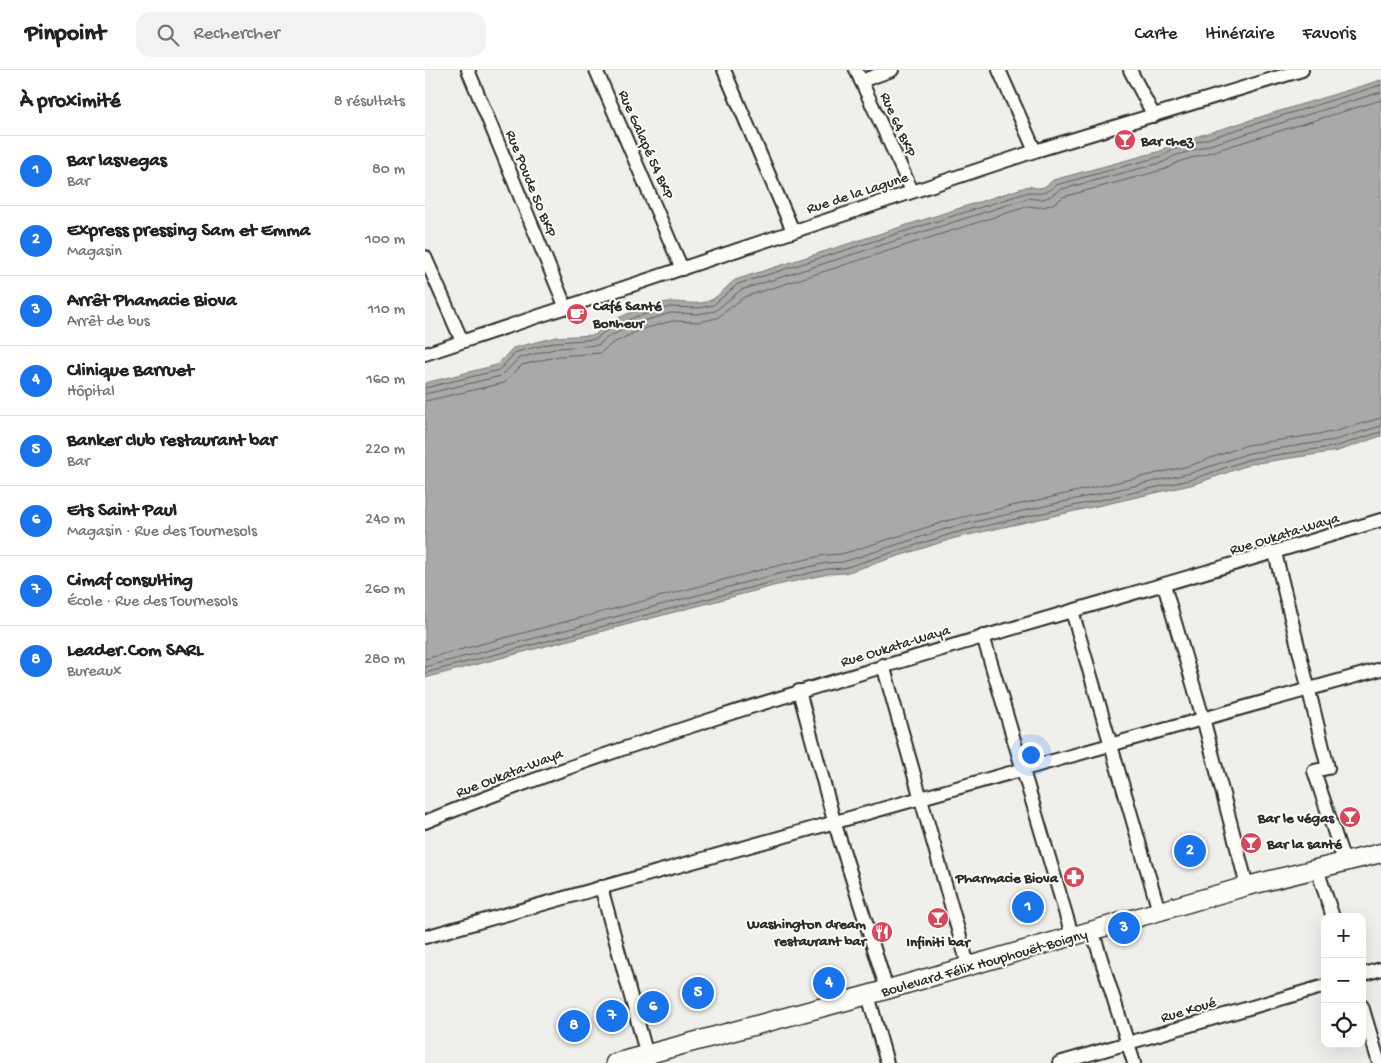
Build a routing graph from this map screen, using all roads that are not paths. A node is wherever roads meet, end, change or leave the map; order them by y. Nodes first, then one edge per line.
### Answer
1 (468, 70) edge
2 (597, 70) edge
3 (724, 70) edge
4 (892, 70) edge
5 (999, 70) edge
6 (1130, 70) edge
7 (1302, 70) edge
8 (859, 75) edge
9 (1154, 116) junction
10 (1035, 151) junction
11 (912, 192) junction
12 (793, 231) junction
13 (425, 257) edge
14 (682, 269) junction
15 (566, 308) junction
16 (462, 341) junction
17 (425, 354) edge
18 (1381, 520) edge
19 (1275, 553) junction
20 (1164, 585) junction
21 (1072, 611) junction
22 (983, 636) junction
23 (883, 665) junction
24 (1381, 669) edge
25 (1307, 689) junction
26 (799, 691) junction
27 (1203, 718) junction
28 (1111, 744) junction
29 (1021, 769) junction
30 (921, 797) junction
31 (834, 821) junction
32 (425, 822) edge
33 (1381, 853) edge
34 (1345, 864) junction
35 (1317, 869) junction
36 (1247, 886) junction
37 (601, 887) junction
38 (1159, 911) junction
39 (1332, 913) edge
40 (1092, 930) junction
41 (1072, 935) junction
42 (425, 937) edge
43 (969, 965) junction
44 (1381, 969) edge
45 (1366, 974) edge
46 (1321, 987) edge
47 (887, 990) junction
48 (868, 995) junction
49 (1366, 1019) edge
50 (1128, 1044) junction
51 (648, 1058) edge
52 (615, 1063) edge
53 (887, 1063) edge
54 (1059, 1063) edge
55 (1134, 1063) edge
56 (1379, 1063) edge

1 - 15 street, Rue Poude 50 BKP
2 - 14 street, Rue Galapé 54 BKP
3 - 12 street
4 - 8 street
5 - 10 street
6 - 9 street
7 - 9 street, Rue de la Lagune
8 - 11 street, Rue 64 BKP
9 - 10 street, Rue de la Lagune
10 - 11 street, Rue de la Lagune
11 - 12 street, Rue de la Lagune
12 - 14 street, Rue de la Lagune
13 - 16 street
14 - 15 street, Rue de la Lagune
15 - 16 street, Rue de la Lagune
16 - 17 street, Rue de la Lagune
18 - 19 street, Rue Oukata-Waya
19 - 20 street, Rue Oukata-Waya
19 - 25 street
20 - 21 street, Rue Oukata-Waya
20 - 27 street
21 - 22 street, Rue Oukata-Waya
21 - 28 street
22 - 23 street, Rue Oukata-Waya
22 - 29 street
23 - 26 street, Rue Oukata-Waya
23 - 30 street
24 - 25 street
25 - 27 street
25 - 34 street
26 - 31 street
26 - 32 street, Rue Oukata-Waya
27 - 28 street
27 - 36 street
28 - 29 street
28 - 38 street
29 - 30 street
29 - 41 street
30 - 31 street
30 - 43 street
31 - 37 street
31 - 47 street
33 - 34 street, Boulevard Félix Houphouët-Boigny
34 - 35 street, Boulevard Félix Houphouët-Boigny
35 - 36 street, Boulevard Félix Houphouët-Boigny
35 - 39 street
36 - 38 street, Boulevard Félix Houphouët-Boigny
37 - 42 street
37 - 51 street
38 - 40 street, Boulevard Félix Houphouët-Boigny
40 - 41 street, Boulevard Félix Houphouët-Boigny
40 - 50 street
41 - 43 street, Boulevard Félix Houphouët-Boigny
43 - 47 street, Boulevard Félix Houphouët-Boigny
44 - 45 street
46 - 50 street, Rue Koué
47 - 48 street, Boulevard Félix Houphouët-Boigny
48 - 51 street, Boulevard Félix Houphouët-Boigny
48 - 53 street
49 - 56 street
50 - 54 street, Rue Koué
50 - 55 street
51 - 52 street, Boulevard Félix Houphouët-Boigny

